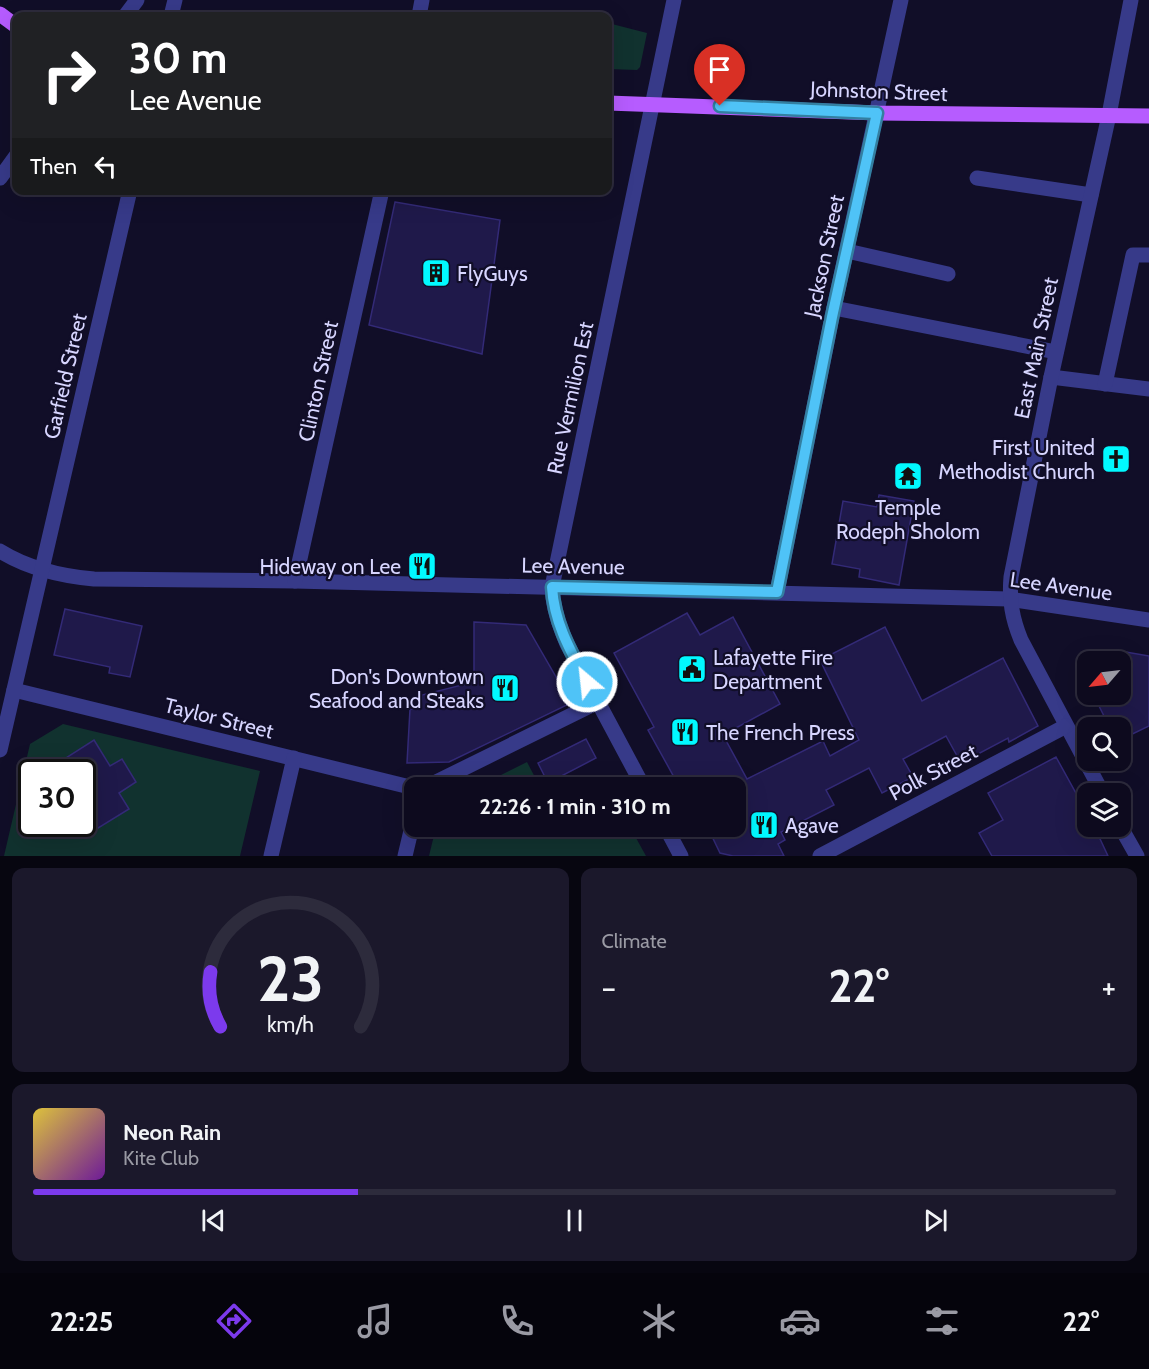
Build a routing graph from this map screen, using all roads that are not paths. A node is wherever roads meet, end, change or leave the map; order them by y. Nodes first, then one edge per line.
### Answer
1 (138, 0) edge
2 (674, 0) edge
3 (901, 0) edge
4 (1131, 0) edge
5 (128, 12) edge
6 (612, 102) edge
7 (653, 103) junction
8 (877, 113) junction
9 (1109, 116) junction
10 (1149, 116) edge
11 (12, 161) edge
12 (1, 174) edge
13 (977, 178) dead end
14 (129, 195) edge
15 (381, 195) edge
16 (1091, 195) junction
17 (847, 251) junction
18 (1149, 255) edge
19 (948, 274) dead end
20 (834, 308) junction
21 (1056, 352) junction
22 (1051, 377) junction
23 (1105, 384) junction
24 (1149, 389) edge
25 (0, 551) edge
26 (41, 571) junction
27 (296, 581) junction
28 (552, 587) junction
29 (777, 592) junction
30 (1009, 599) junction
31 (1149, 620) edge
32 (14, 690) junction
33 (598, 702) junction
34 (1066, 726) junction
35 (0, 750) edge
36 (294, 758) junction
37 (446, 777) edge
38 (638, 777) edge
39 (1096, 783) edge
40 (404, 786) edge
41 (410, 837) edge
42 (671, 837) edge
43 (1126, 837) edge
44 (271, 856) edge
45 (405, 856) edge
46 (681, 856) edge
47 (820, 856) edge
48 (1137, 856) edge

1 - 5 street
2 - 7 street, Rue Vermilion Est
3 - 8 street, Jackson Street
4 - 9 street, East Main Street
6 - 7 main road, Johnston Street
7 - 8 main road, Johnston Street
7 - 28 street, Rue Vermilion Est
8 - 9 main road, Johnston Street
8 - 17 street, Jackson Street
9 - 10 main road, Johnston Street
9 - 16 street, East Main Street
11 - 12 street
13 - 16 street
14 - 26 street, Garfield Street
15 - 27 street, Clinton Street
16 - 21 street, East Main Street
17 - 19 street
17 - 20 street, Jackson Street
18 - 23 street
20 - 21 street
20 - 29 street, Jackson Street
21 - 22 street, East Main Street
22 - 23 street
22 - 30 street, East Main Street
23 - 24 street
25 - 26 street, Lee Avenue
26 - 27 street, Lee Avenue
26 - 32 street, Garfield Street
27 - 28 street, Lee Avenue
28 - 29 street, Lee Avenue
28 - 33 street, Rue Vermilion Est
29 - 30 street, Lee Avenue
30 - 31 street, Lee Avenue
30 - 34 street, East Main Street
32 - 35 street, Garfield Street
32 - 36 street, Taylor Street
33 - 37 street
33 - 38 street, Rue Vermilion Est
34 - 39 street, East Main Street
34 - 47 street, Polk Street
36 - 40 street, Taylor Street
36 - 44 street
41 - 45 street
42 - 46 street
43 - 48 street

